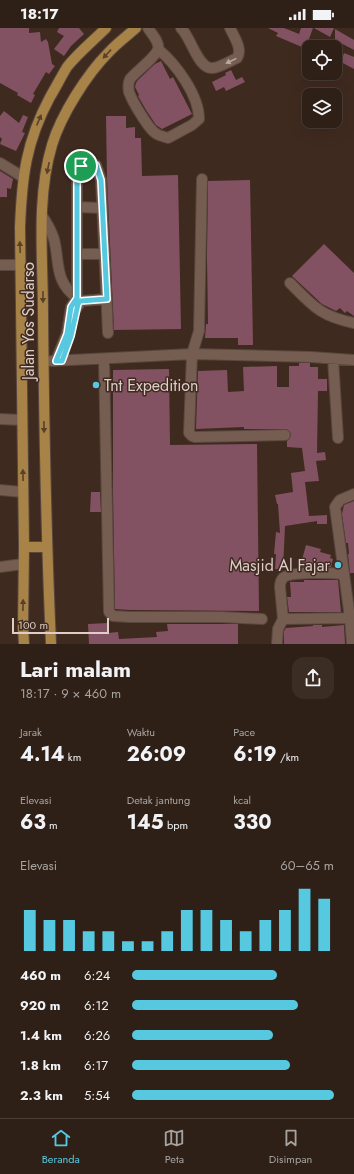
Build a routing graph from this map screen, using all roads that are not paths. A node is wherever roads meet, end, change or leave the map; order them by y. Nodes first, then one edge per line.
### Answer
1 (106, 28) edge
2 (136, 28) edge
3 (148, 28) edge
4 (230, 28) edge
5 (184, 29) edge
6 (158, 49) junction
7 (0, 163) edge
8 (23, 177) junction
9 (202, 179) dead end
10 (77, 207) junction
11 (102, 208) junction
12 (42, 216) junction
13 (77, 254) junction
14 (105, 254) junction
15 (0, 265) edge
16 (21, 265) junction
17 (290, 283) dead end
18 (77, 298) junction
19 (107, 299) junction
20 (354, 323) edge
21 (108, 333) dead end
22 (192, 354) junction
23 (333, 359) junction
24 (104, 360) junction
25 (354, 360) edge
26 (43, 361) junction
27 (59, 361) junction
28 (0, 419) edge
29 (22, 420) junction
30 (285, 435) dead end
31 (338, 438) dead end
32 (0, 490) edge
33 (23, 492) junction
34 (354, 494) edge
35 (24, 547) junction
36 (47, 547) junction
37 (23, 564) junction
38 (0, 567) edge
39 (344, 574) junction
40 (350, 618) junction
41 (262, 619) dead end
42 (283, 620) junction
43 (23, 627) junction
44 (18, 644) edge
45 (24, 644) edge
46 (51, 644) edge
47 (277, 644) edge
48 (352, 644) edge

8 -> 1 main road, Jalan Yos Sudarso
2 -> 12 main road, Jalan Yos Sudarso
3 - 6 street
4 -> 5 street
6 - 6 street
7 - 8 street
16 -> 8 main road, Jalan Yos Sudarso
9 - 22 street
10 - 11 street
10 - 11 street
10 - 13 street
11 - 14 street
12 - 18 street
12 -> 26 main road, Jalan Yos Sudarso
13 - 14 street
13 - 18 street
14 - 19 street
15 - 16 street
16 - 29 main road, Jalan Yos Sudarso
17 - 20 street
18 - 27 street
19 - 21 street
19 - 27 street
22 - 23 street
22 - 24 street
22 - 30 street
23 - 25 street
23 - 31 street
24 - 27 street
24 - 41 street
26 - 27 street
26 -> 36 main road, Jalan Yos Sudarso
28 - 29 street
33 -> 29 main road, Jalan Yos Sudarso
32 - 33 street
33 - 35 main road, Jalan Yos Sudarso
34 - 39 street
35 - 36 main road
35 - 37 main road, Jalan Yos Sudarso
36 - 46 main road, Jalan Yos Sudarso
37 - 38 street
43 -> 37 main road, Jalan Yos Sudarso
39 - 40 street
39 - 42 street
40 - 42 street
40 - 48 street
42 - 47 street
43 - 44 main road
43 - 45 main road, Jalan Yos Sudarso

